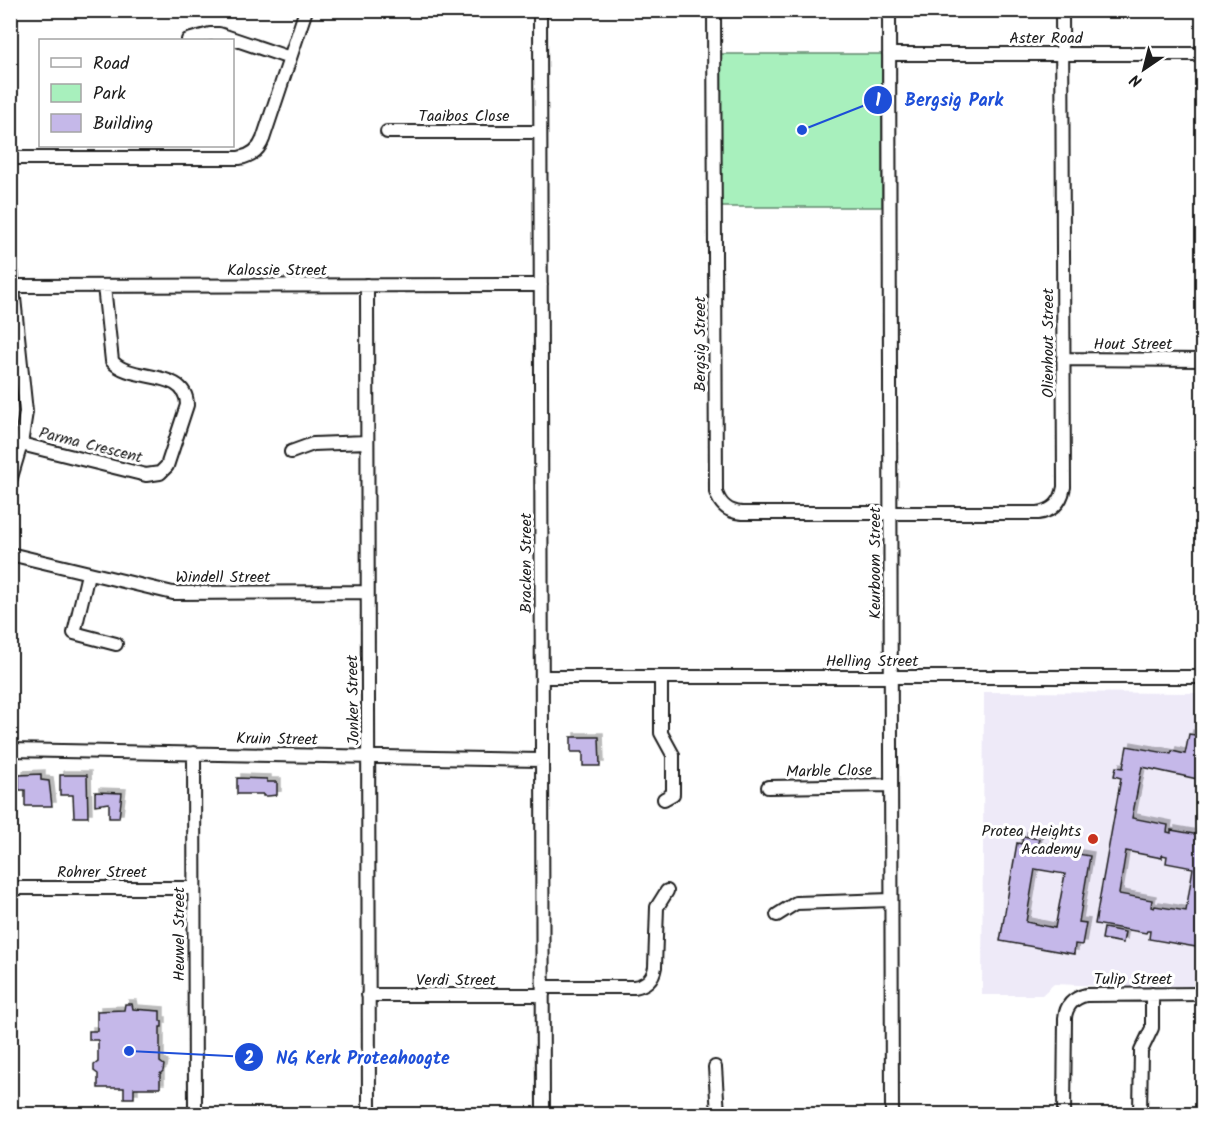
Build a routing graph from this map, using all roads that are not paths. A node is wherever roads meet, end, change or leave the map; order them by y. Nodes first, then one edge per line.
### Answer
1 (306, 10) edge
2 (540, 10) edge
3 (714, 10) edge
4 (889, 10) edge
5 (1062, 10) edge
6 (192, 39) edge
7 (234, 39) edge
8 (234, 39) edge
9 (889, 54) junction
10 (1062, 54) junction
11 (1203, 54) edge
12 (290, 58) junction
13 (387, 132) dead end
14 (540, 132) junction
15 (70, 152) edge
16 (10, 158) edge
17 (10, 260) edge
18 (367, 285) junction
19 (541, 285) junction
20 (14, 286) junction
21 (104, 286) junction
22 (1063, 359) junction
23 (1203, 360) edge
24 (367, 441) junction
25 (21, 444) junction
26 (291, 452) dead end
27 (10, 481) edge
28 (890, 513) junction
29 (10, 554) edge
30 (88, 574) junction
31 (367, 592) junction
32 (116, 644) dead end
33 (891, 676) junction
34 (1203, 676) edge
35 (542, 677) junction
36 (661, 678) junction
37 (10, 750) edge
38 (194, 753) junction
39 (369, 757) junction
40 (542, 760) junction
41 (891, 785) junction
42 (768, 787) dead end
43 (664, 799) dead end
44 (10, 888) edge
45 (194, 888) junction
46 (667, 891) dead end
47 (891, 900) junction
48 (777, 915) dead end
49 (543, 991) junction
50 (1152, 994) junction
51 (1203, 994) edge
52 (368, 995) junction
53 (715, 1067) dead end
54 (1140, 1112) dead end
55 (195, 1114) edge
56 (369, 1114) edge
57 (543, 1114) edge
58 (718, 1114) edge
59 (892, 1114) edge
60 (1064, 1114) edge

1 - 12 street
2 - 14 street, Bracken Street
3 - 28 street, Bergsig Street
4 - 9 street, Keurboom Street
5 - 10 street, Olienhout Street
6 - 8 street
7 - 12 street
9 - 10 street, Aster Road
9 - 28 street, Keurboom Street
10 - 11 street, Aster Road
10 - 22 street, Olienhout Street
12 - 15 street
13 - 14 street, Taaibos Close
14 - 19 street, Bracken Street
15 - 16 street
17 - 20 street
18 - 19 street, Kalossie Street
18 - 21 street, Kalossie Street
18 - 24 street, Jonker Street
19 - 35 street, Bracken Street
20 - 21 street, Kalossie Street
20 - 25 street
21 - 25 street, Parma Crescent
22 - 23 street, Hout Street
22 - 28 street, Olienhout Street
24 - 26 street
24 - 31 street, Jonker Street
25 - 27 street
28 - 33 street, Keurboom Street
29 - 30 street, Windell Street
30 - 31 street, Windell Street
30 - 32 street
31 - 39 street, Jonker Street
33 - 34 street, Helling Street
33 - 36 street, Helling Street
33 - 41 street, Keurboom Street
35 - 36 street, Helling Street
35 - 40 street, Bracken Street
36 - 43 street
37 - 38 street, Kruin Street
38 - 39 street, Kruin Street
38 - 45 street, Heuwel Street
39 - 40 street, Kruin Street
39 - 52 street, Jonker Street
40 - 49 street, Bracken Street
41 - 42 street, Marble Close
41 - 47 street, Keurboom Street
44 - 45 street, Rohrer Street
45 - 55 street, Heuwel Street
46 - 49 street, Verdi Street
47 - 48 street
47 - 59 street, Keurboom Street
49 - 52 street, Verdi Street
49 - 57 street, Bracken Street
50 - 51 street, Tulip Street
50 - 54 street
50 - 60 street, Tulip Street
52 - 56 street, Jonker Street
53 - 58 street

